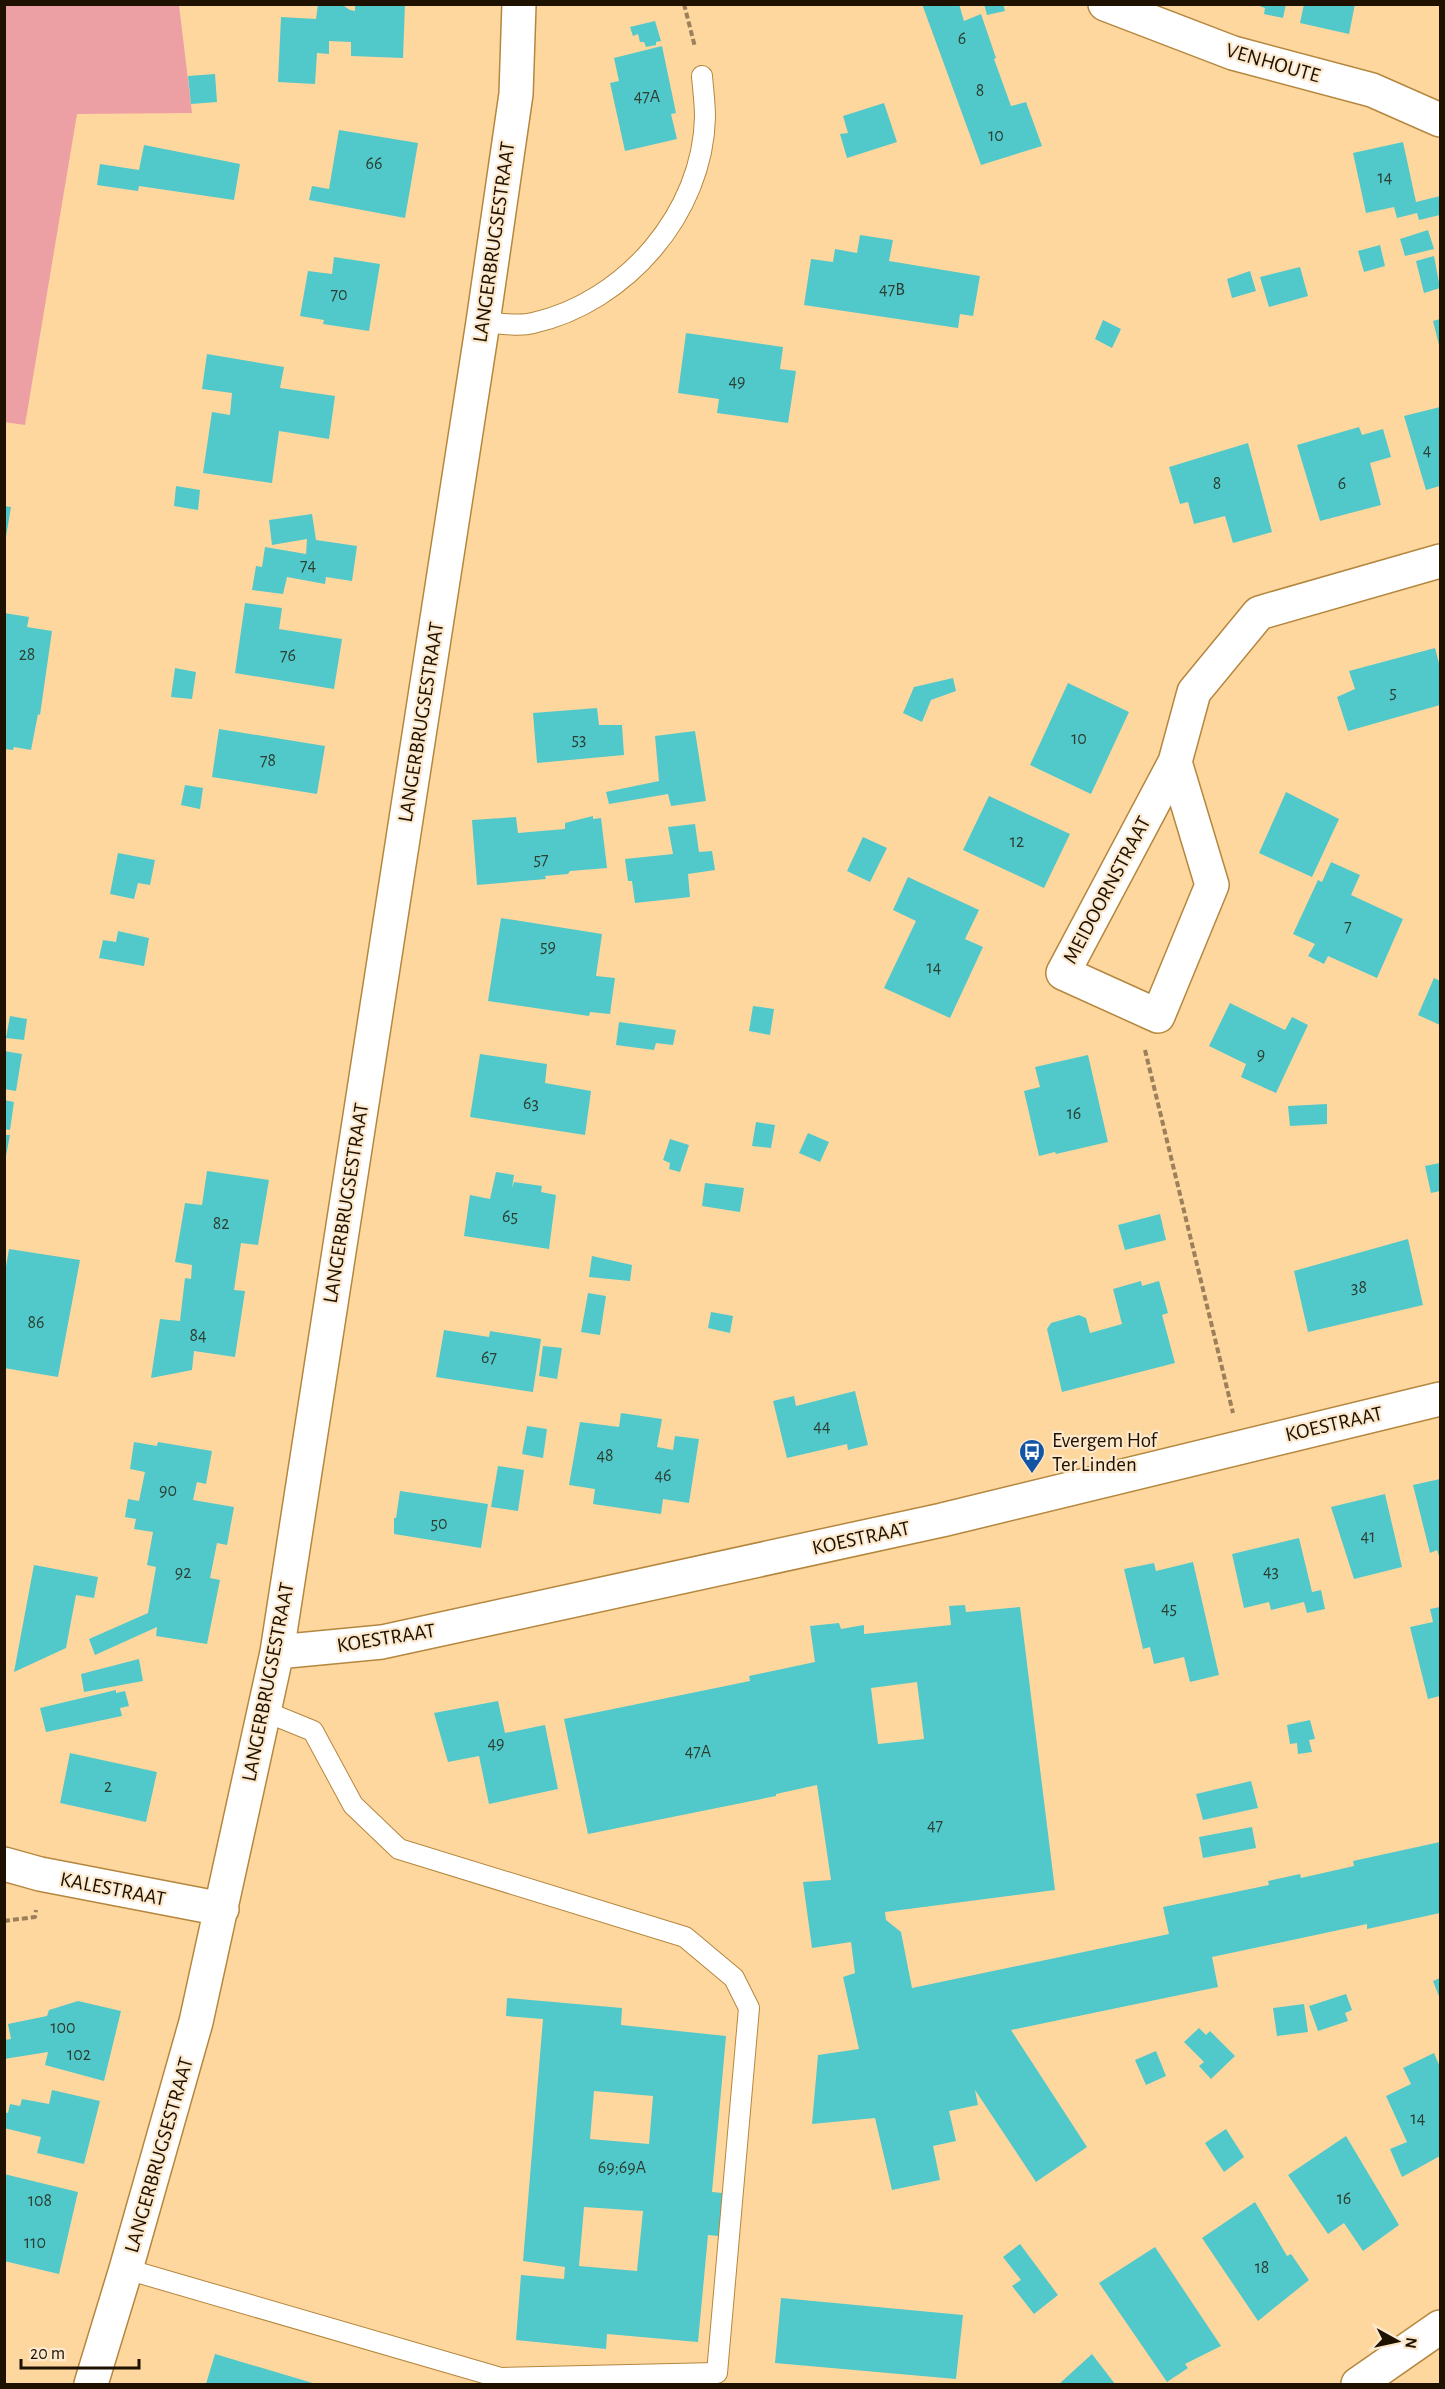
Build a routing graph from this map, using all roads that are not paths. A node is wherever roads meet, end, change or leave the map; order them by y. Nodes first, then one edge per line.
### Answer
1 (519, 4) edge
2 (1105, 4) edge
3 (702, 76) road end
4 (1440, 120) edge
5 (483, 322) junction
6 (1440, 561) edge
7 (1175, 762) junction
8 (1440, 1399) edge
9 (277, 1652) junction
10 (264, 1711) junction
11 (4, 1864) edge
12 (222, 1910) junction
13 (126, 2269) junction
14 (1440, 2327) edge
15 (91, 2385) edge
16 (1358, 2385) edge

1 - 5 street, LANGERBRUGSESTRAAT
2 - 4 street, VENHOUTE
3 - 5 lane
5 - 9 street, LANGERBRUGSESTRAAT
6 - 7 street, MEIDOORNSTRAAT
7 - 7 street, MEIDOORNSTRAAT
8 - 9 street, KOESTRAAT
9 - 10 street, LANGERBRUGSESTRAAT
10 - 12 street, LANGERBRUGSESTRAAT
10 - 13 lane
11 - 12 street, KALESTRAAT
12 - 13 street, LANGERBRUGSESTRAAT
13 - 15 street, LANGERBRUGSESTRAAT
14 - 16 street

